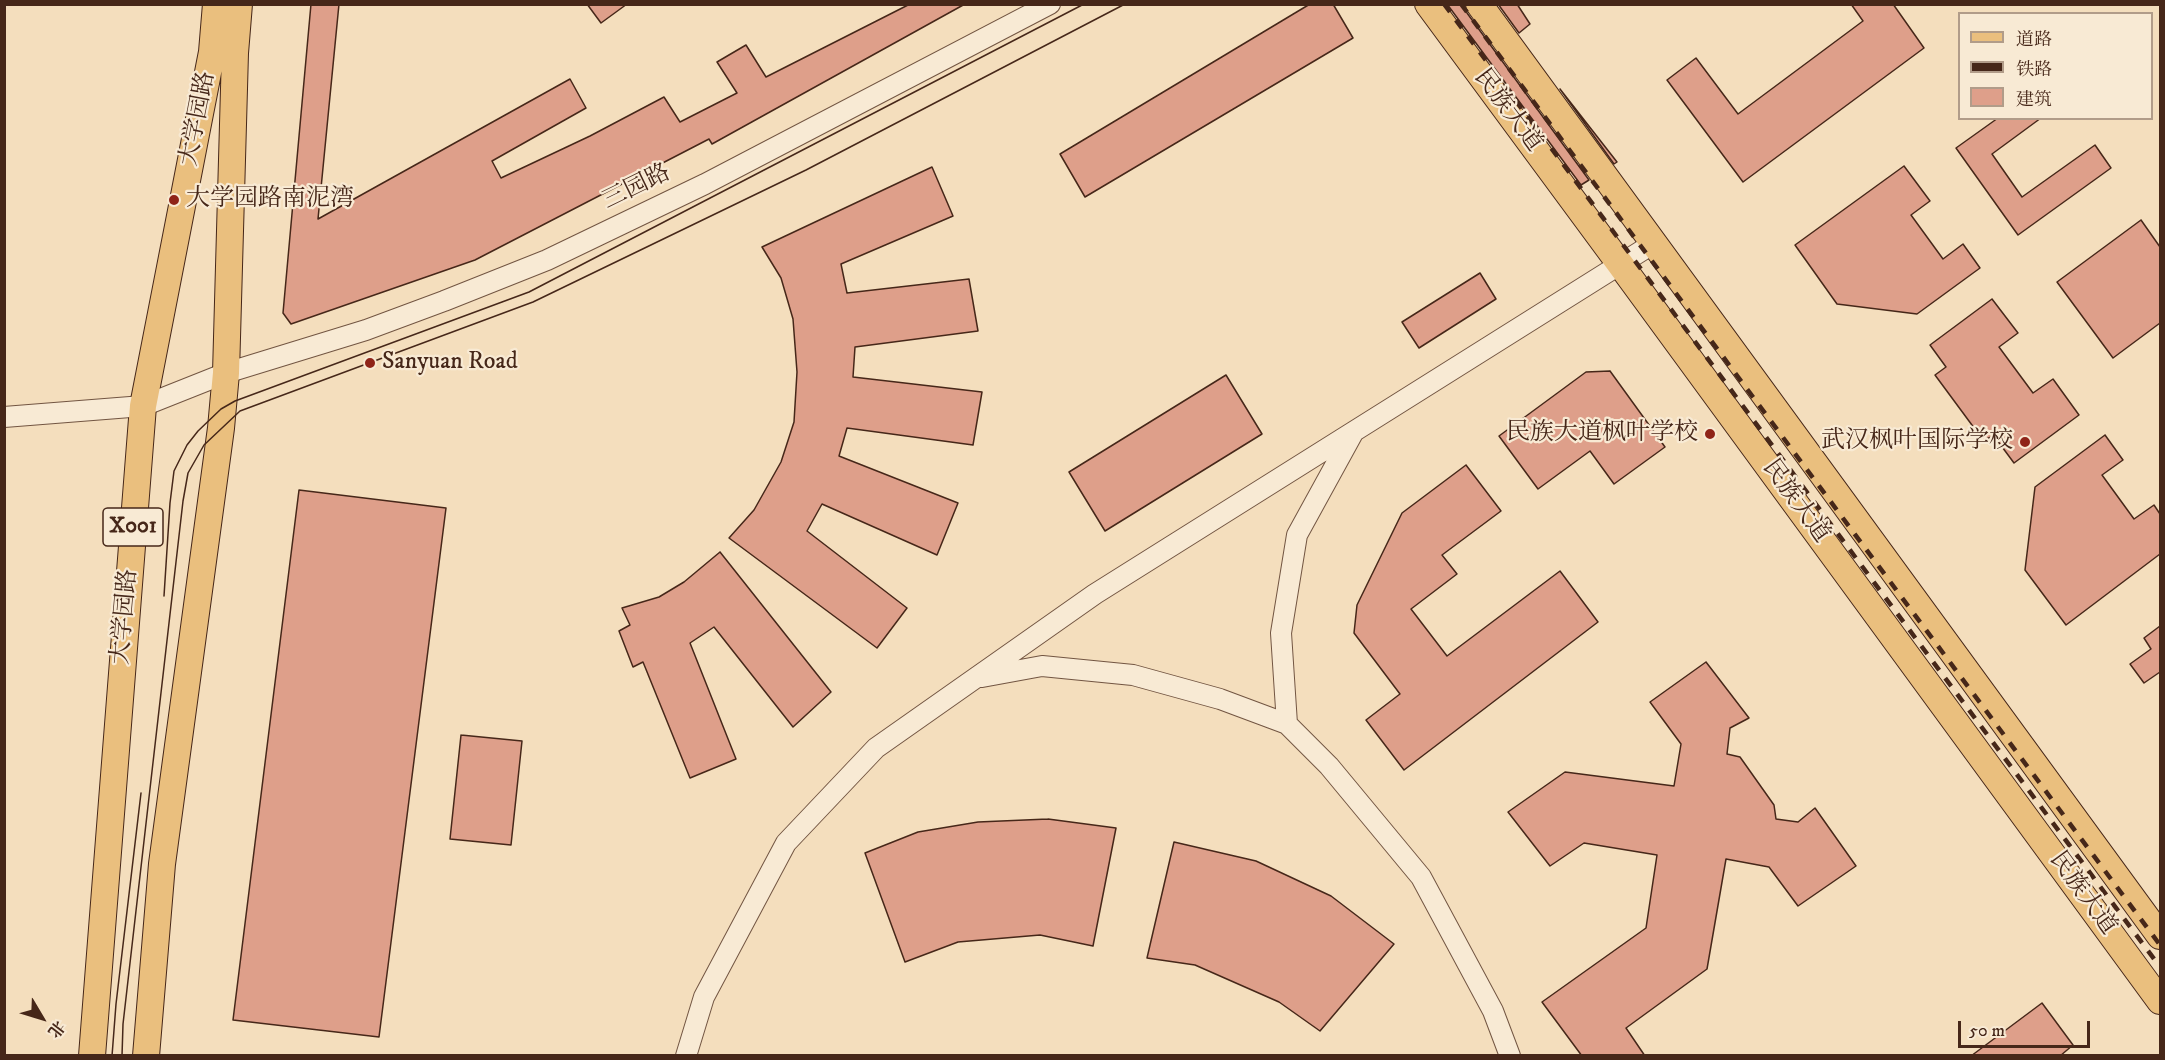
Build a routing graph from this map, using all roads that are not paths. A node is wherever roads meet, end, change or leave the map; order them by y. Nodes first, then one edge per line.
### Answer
1 (216, 4) edge
2 (239, 4) edge
3 (1050, 4) edge
4 (1428, 4) edge
5 (1479, 4) edge
6 (1654, 243) junction
7 (1620, 264) junction
8 (226, 373) junction
9 (143, 406) junction
10 (4, 417) edge
11 (1355, 431) junction
12 (974, 678) junction
13 (1287, 724) junction
14 (2160, 936) edge
15 (2160, 1001) edge
16 (92, 1056) edge
17 (146, 1056) edge
18 (686, 1056) edge
19 (1510, 1056) edge

1 - 9 main road, 大学园路 / X001
2 - 8 main road, 大学园路
3 - 8 street, 三园路
4 - 7 main road, 民族大道
5 - 6 main road, 民族大道
6 - 7 street
6 - 14 main road, 民族大道
7 - 11 street
7 - 15 main road, 民族大道
8 - 9 street, 三园路
8 - 17 main road, 大学园路
9 - 10 street, 三园路
9 - 16 main road, 大学园路 / X001
11 - 12 street
11 - 13 street
12 - 13 street
12 - 18 street
13 - 19 street

